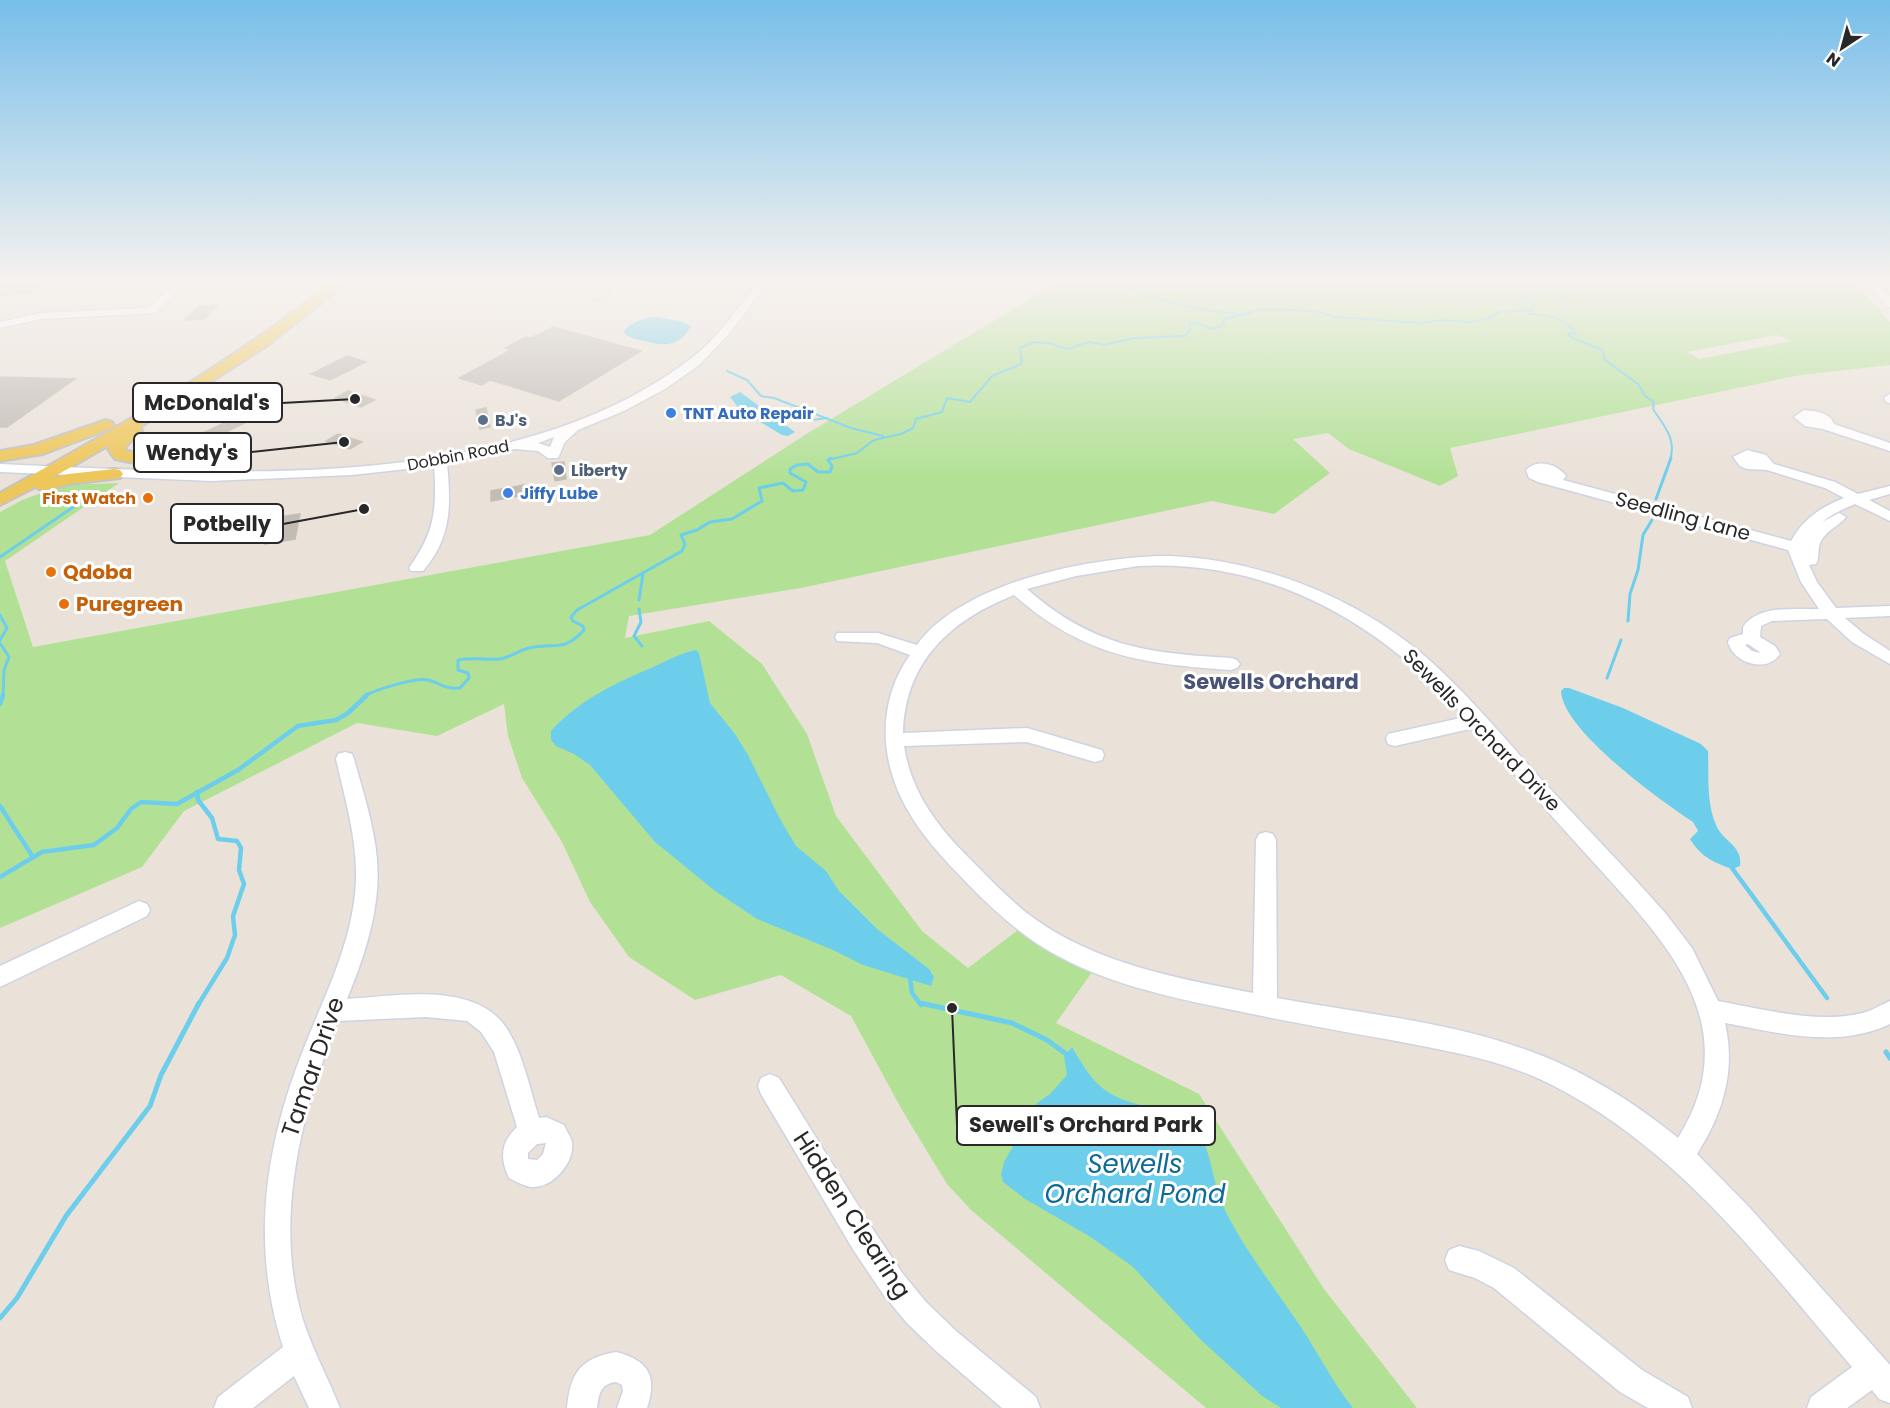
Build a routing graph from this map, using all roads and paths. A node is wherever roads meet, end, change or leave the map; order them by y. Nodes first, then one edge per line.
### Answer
1 (232, 345) edge
2 (257, 345) edge
3 (260, 345) edge
4 (713, 345) edge
5 (583, 423) junction
6 (106, 424) junction
7 (1825, 425) dead end
8 (1890, 436) edge
9 (1876, 440) junction
10 (510, 445) junction
11 (1890, 447) edge
12 (0, 458) edge
13 (71, 460) junction
14 (440, 460) junction
15 (46, 465) junction
16 (1767, 466) dead end
17 (0, 468) edge
18 (186, 468) junction
19 (25, 469) junction
20 (114, 474) junction
21 (237, 474) junction
22 (1556, 480) dead end
23 (0, 482) edge
24 (1890, 490) edge
25 (1890, 500) edge
26 (0, 501) edge
27 (1863, 502) junction
28 (1890, 517) edge
29 (1802, 549) junction
30 (417, 568) dead end
31 (1015, 587) junction
32 (1890, 611) edge
33 (1835, 612) junction
34 (843, 637) dead end
35 (1752, 639) dead end
36 (1890, 650) edge
37 (921, 652) junction
38 (1890, 658) edge
39 (1231, 664) dead end
40 (1477, 721) junction
41 (1395, 739) dead end
42 (895, 740) junction
43 (1095, 755) dead end
44 (345, 759) dead end
45 (1266, 840) dead end
46 (139, 910) dead end
47 (0, 977) edge
48 (1265, 1006) junction
49 (1710, 1010) junction
50 (330, 1011) junction
51 (1890, 1012) edge
52 (770, 1086) dead end
53 (531, 1132) dead end
54 (1681, 1157) junction
55 (1459, 1260) dead end
56 (299, 1353) junction
57 (1882, 1379) edge
58 (229, 1408) edge
59 (325, 1408) edge
60 (582, 1408) edge
61 (632, 1408) edge
62 (1025, 1408) edge
63 (1677, 1408) edge
64 (1822, 1408) edge

1 - 6 main road
2 - 13 main road
3 - 18 main road
4 - 5 street, Dobbin Road
5 - 10 street, Dobbin Road
5 - 10 street
6 - 12 main road
6 - 15 main road
7 - 9 street
8 - 9 street
9 - 11 street
10 - 14 street, Dobbin Road
12 - 15 street, Dobbin Road
13 - 15 main road
13 - 18 street, Dobbin Road
14 - 21 street, Dobbin Road
14 - 30 street
15 - 19 main road
15 - 20 street, Dobbin Road
15 - 26 main road
16 - 27 street
17 - 19 street
18 - 21 street, Dobbin Road
19 - 23 main road
20 - 21 street, Dobbin Road
20 - 26 main road
22 - 29 street, Seedling Lane
24 - 27 street
25 - 27 street
27 - 28 street
27 - 29 street
29 - 33 street
31 - 37 street, Sewells Orchard Drive
31 - 39 street
31 - 40 street, Sewells Orchard Drive
32 - 33 street
33 - 35 street
33 - 36 street
33 - 38 street
34 - 37 street
37 - 42 street, Sewells Orchard Drive
40 - 41 street
40 - 49 street, Sewells Orchard Drive
42 - 43 street
42 - 48 street, Sewells Orchard Drive
44 - 50 street, Tamar Drive
45 - 48 street
46 - 47 street
48 - 54 street, Sewells Orchard Drive
49 - 51 street
49 - 54 street, Sewells Orchard Drive
50 - 53 street
50 - 56 street, Tamar Drive
52 - 62 street, Hidden Clearing
54 - 57 street, Sewells Orchard Drive
55 - 63 street
56 - 58 street
56 - 59 street, Tamar Drive
57 - 64 street
60 - 61 street

